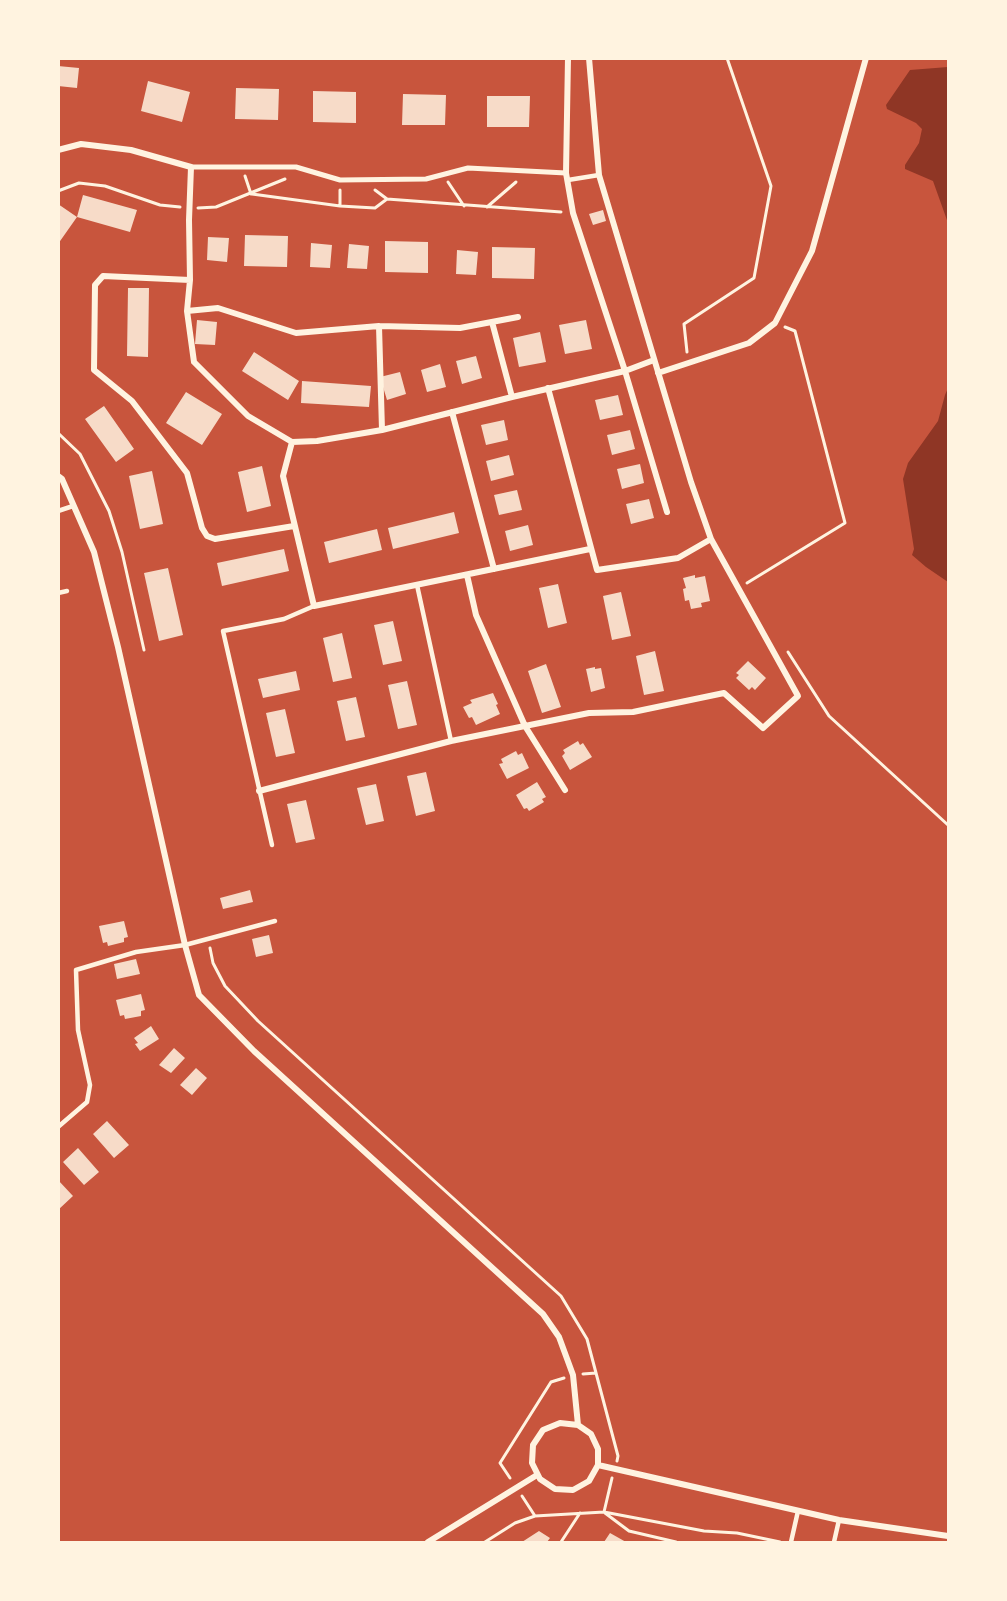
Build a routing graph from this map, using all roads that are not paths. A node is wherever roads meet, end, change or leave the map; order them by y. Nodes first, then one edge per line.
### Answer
1 (568, 58) edge
2 (589, 58) edge
3 (866, 58) edge
4 (58, 150) edge
5 (191, 167) junction
6 (599, 175) junction
7 (567, 176) junction
8 (190, 280) junction
9 (188, 311) junction
10 (518, 316) dead end
11 (492, 322) junction
12 (379, 326) junction
13 (654, 360) junction
14 (625, 371) junction
15 (658, 373) junction
16 (548, 388) junction
17 (512, 397) junction
18 (452, 412) junction
19 (382, 430) junction
20 (292, 442) junction
21 (58, 476) edge
22 (73, 506) junction
23 (58, 511) edge
24 (666, 512) dead end
25 (294, 526) junction
26 (711, 539) junction
27 (590, 549) junction
28 (494, 570) junction
29 (467, 575) junction
30 (417, 585) junction
31 (67, 591) dead end
32 (58, 593) edge
33 (315, 606) junction
34 (525, 726) junction
35 (451, 741) junction
36 (565, 790) dead end
37 (260, 791) junction
38 (272, 845) dead end
39 (275, 921) dead end
40 (185, 945) junction
41 (58, 1127) edge
42 (578, 1425) junction
43 (598, 1465) junction
44 (537, 1475) junction
45 (798, 1511) junction
46 (839, 1520) junction
47 (948, 1536) edge
48 (428, 1542) edge
49 (791, 1542) edge
50 (834, 1542) edge

1 - 7 street
2 - 6 street
3 - 15 street
4 - 5 street
5 - 7 street
5 - 8 street
6 - 7 lane
6 - 13 street
7 - 14 street
8 - 9 street
8 - 25 street
9 - 12 street
9 - 20 street
10 - 11 street
11 - 12 street
11 - 17 street
12 - 19 street
13 - 14 street
13 - 15 street
14 - 16 street
14 - 24 street
15 - 26 street
16 - 17 street
16 - 27 street
17 - 18 street
18 - 19 street
18 - 28 street
19 - 20 street
20 - 25 street
21 - 22 street
22 - 23 lane
22 - 40 street
25 - 33 street
26 - 27 street
26 - 34 street
27 - 28 street
28 - 29 street
29 - 30 street
29 - 34 street
30 - 33 street
30 - 35 lane
31 - 32 lane
33 - 37 lane
34 - 35 street
34 - 36 street
35 - 37 street
37 - 38 lane
39 - 40 lane
40 - 41 lane
40 - 42 street
42 - 43 street
42 - 44 street
43 - 44 street
43 - 45 street
44 - 48 street
45 - 46 street
45 - 49 lane
46 - 47 street
46 - 50 lane

